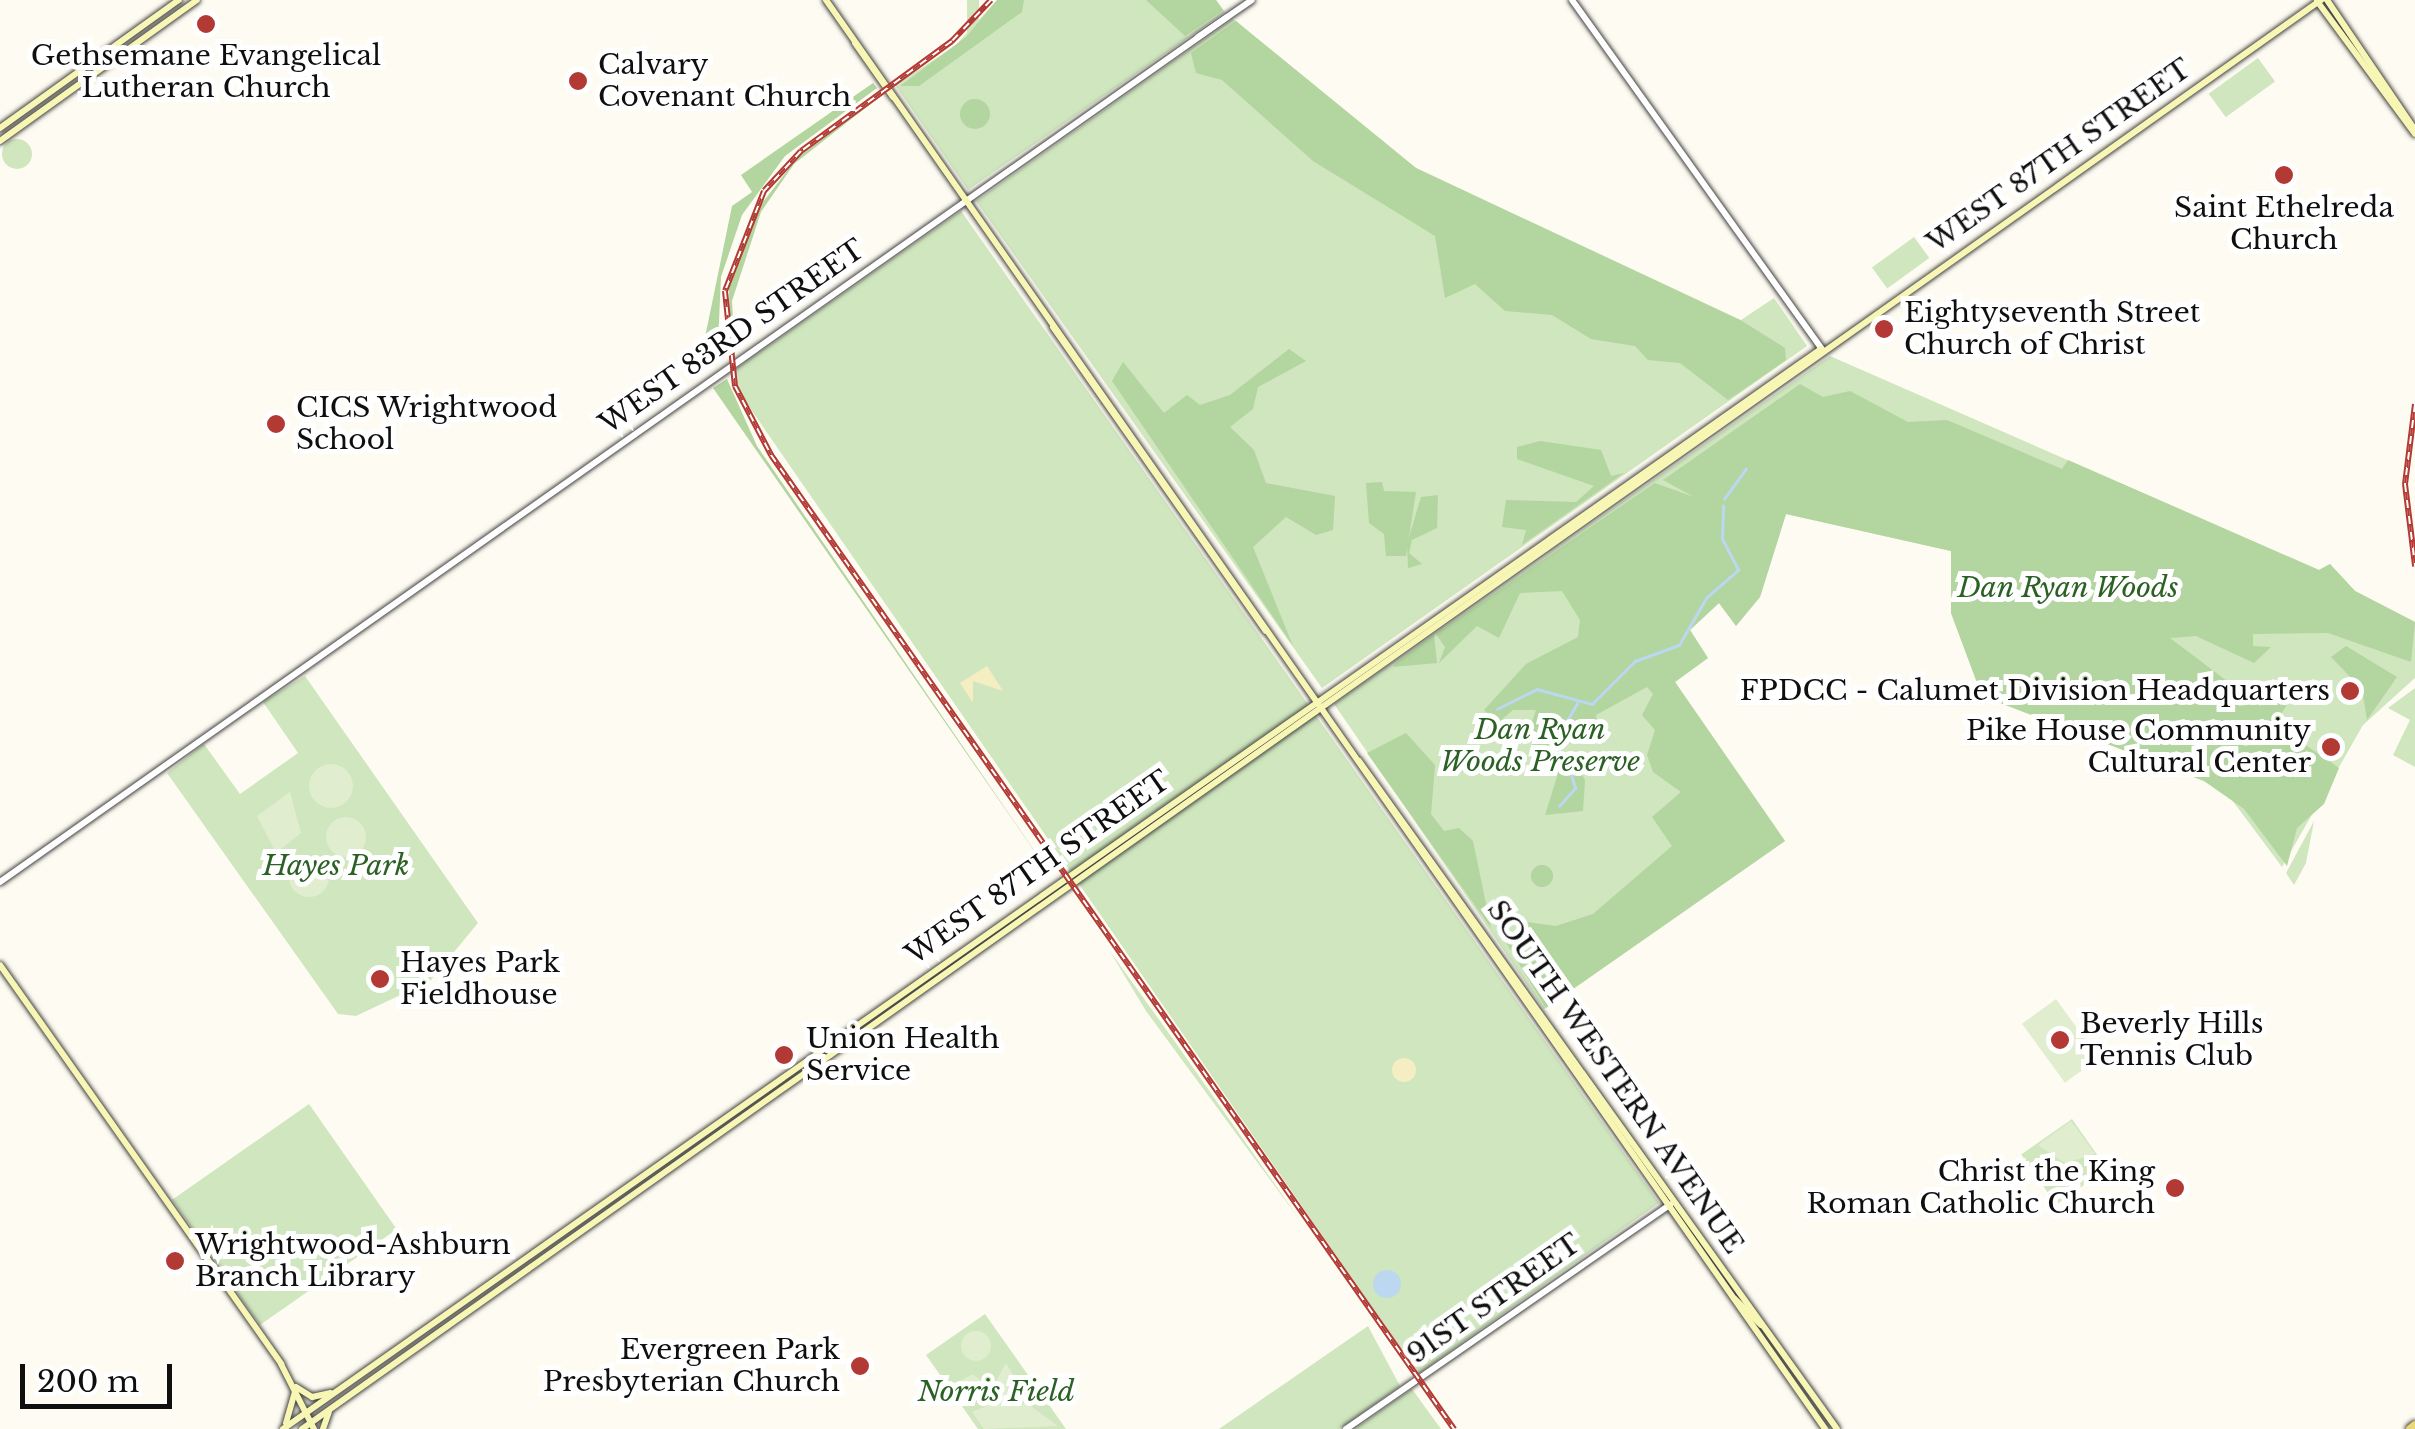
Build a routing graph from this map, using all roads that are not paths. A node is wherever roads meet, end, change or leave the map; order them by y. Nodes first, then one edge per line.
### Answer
1 (179, 0) edge
2 (197, 0) edge
3 (826, 0) edge
4 (1252, 0) edge
5 (1572, 0) edge
6 (2321, 0) edge
7 (0, 128) edge
8 (2415, 132) edge
9 (0, 141) edge
10 (965, 201) junction
11 (1822, 349) junction
12 (1314, 700) junction
13 (1320, 708) junction
14 (1352, 753) junction
15 (0, 882) edge
16 (992, 933) junction
17 (0, 965) edge
18 (1676, 1201) junction
19 (1667, 1207) junction
20 (1727, 1292) junction
21 (1764, 1326) junction
22 (425, 1328) junction
23 (431, 1337) junction
24 (295, 1386) junction
25 (337, 1391) junction
26 (330, 1409) junction
27 (306, 1412) junction
28 (312, 1426) edge
29 (282, 1429) edge
30 (302, 1429) edge
31 (323, 1429) edge
32 (1346, 1429) edge
33 (1825, 1429) edge
34 (1837, 1429) edge

1 - 7 main road
2 - 9 main road
3 - 10 main road, SOUTH WESTERN AVENUE
4 - 10 street, WEST 83RD STREET
5 - 11 street
6 - 8 main road
6 - 11 main road, WEST 87TH STREET
10 - 12 main road, SOUTH WESTERN AVENUE
10 - 15 street, WEST 83RD STREET
11 - 12 main road, WEST 87TH STREET
11 - 13 main road, WEST 87TH STREET
12 - 13 main road, SOUTH WESTERN AVENUE
12 - 16 main road, WEST 87TH STREET
13 - 14 main road, SOUTH WESTERN AVENUE
13 - 16 main road, WEST 87TH STREET
14 - 18 main road, SOUTH WESTERN AVENUE
14 - 19 main road, SOUTH WESTERN AVENUE
16 - 22 main road, WEST 87TH STREET
16 - 23 main road, WEST 87TH STREET
17 - 24 main road
18 - 19 street, 91ST STREET
18 - 21 main road, SOUTH WESTERN AVENUE
19 - 20 main road, SOUTH WESTERN AVENUE
19 - 32 street, 91ST STREET
20 - 21 main road
20 - 33 main road, SOUTH WESTERN AVENUE
21 - 34 main road, SOUTH WESTERN AVENUE
22 - 23 main road
22 - 25 main road, WEST 87TH STREET
23 - 26 main road, WEST 87TH STREET
24 - 25 main road
24 - 27 main road
24 - 29 main road
25 - 27 main road, WEST 87TH STREET
26 - 28 main road, WEST 87TH STREET
26 - 31 main road
27 - 28 main road
27 - 29 main road, WEST 87TH STREET
28 - 30 main road, WEST 87TH STREET

